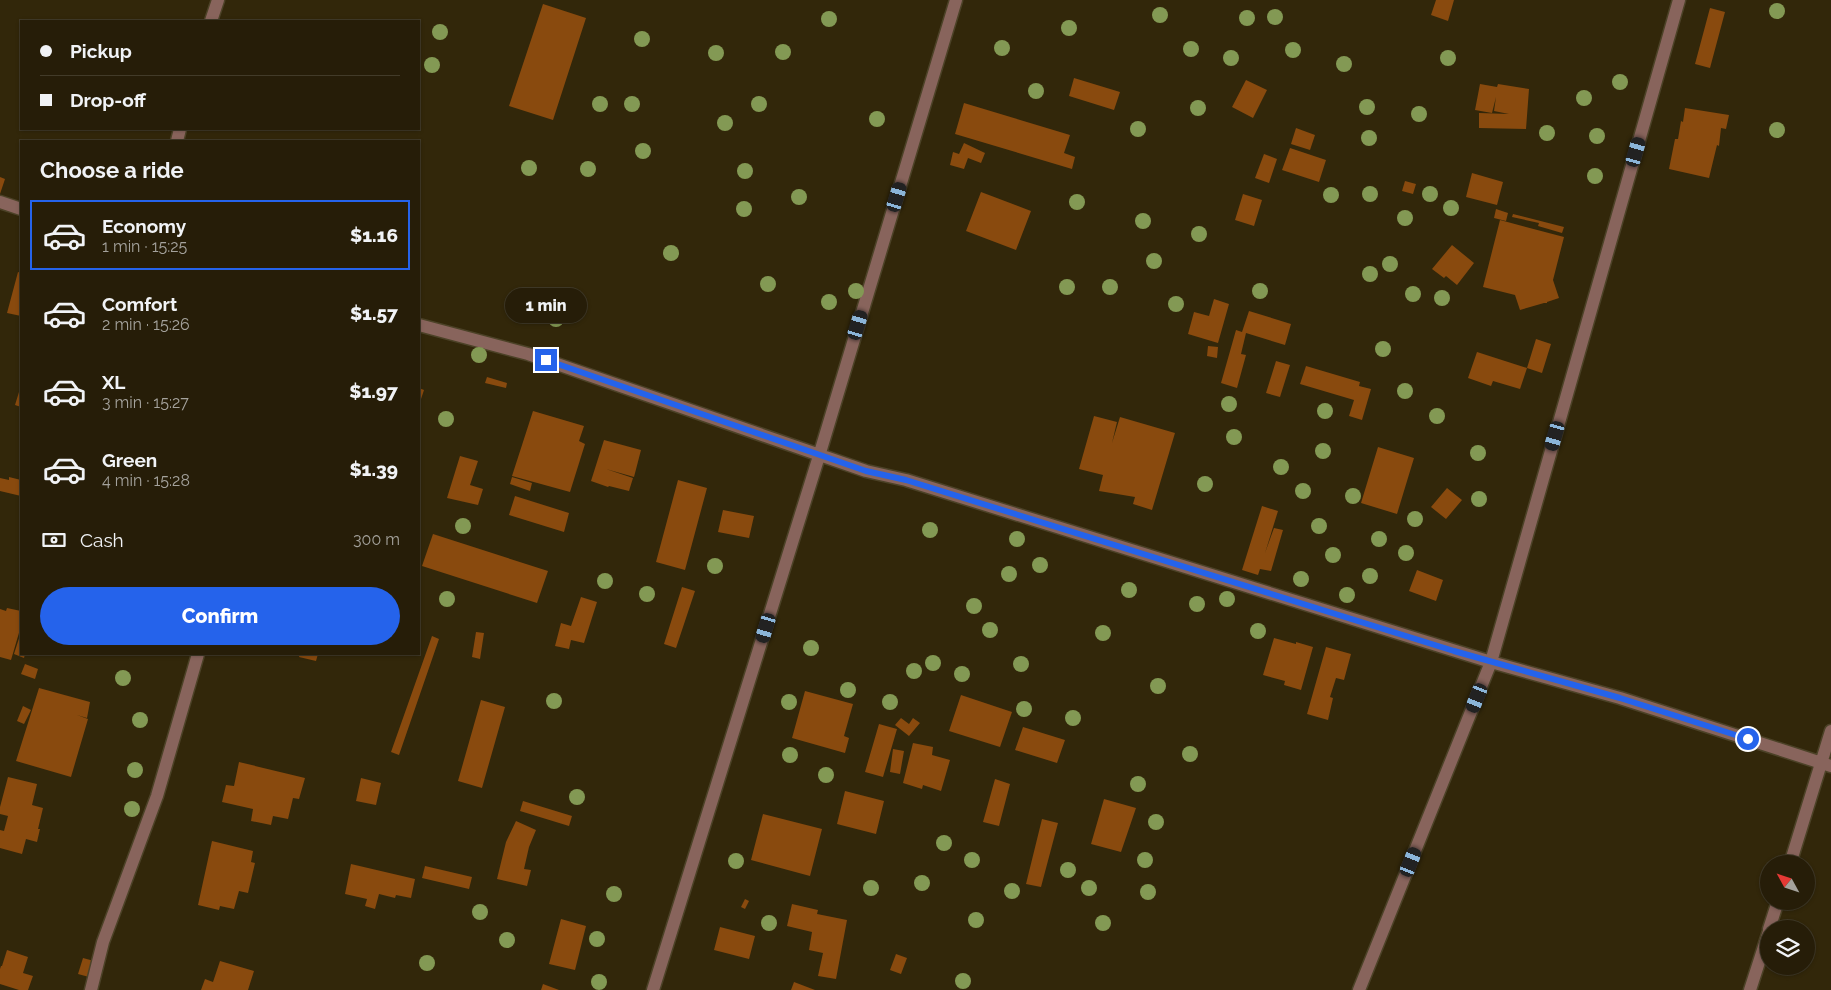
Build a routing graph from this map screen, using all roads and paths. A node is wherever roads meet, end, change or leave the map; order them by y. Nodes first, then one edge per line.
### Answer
1 (218, 0) edge
2 (956, 0) edge
3 (1679, 0) edge
4 (211, 20) edge
5 (0, 202) edge
6 (20, 209) edge
7 (420, 325) edge
8 (819, 456) junction
9 (198, 655) edge
10 (1491, 662) junction
11 (1831, 731) edge
12 (1826, 764) edge
13 (1793, 855) edge
14 (1760, 958) edge
15 (91, 990) edge
16 (653, 990) edge
17 (1359, 990) edge
18 (1750, 990) edge

1 - 4 street
2 - 8 street
3 - 10 street
5 - 6 street
7 - 8 street
8 - 10 street
8 - 16 street
9 - 15 street
10 - 12 street
10 - 17 street
11 - 12 street
12 - 13 street
14 - 18 street

